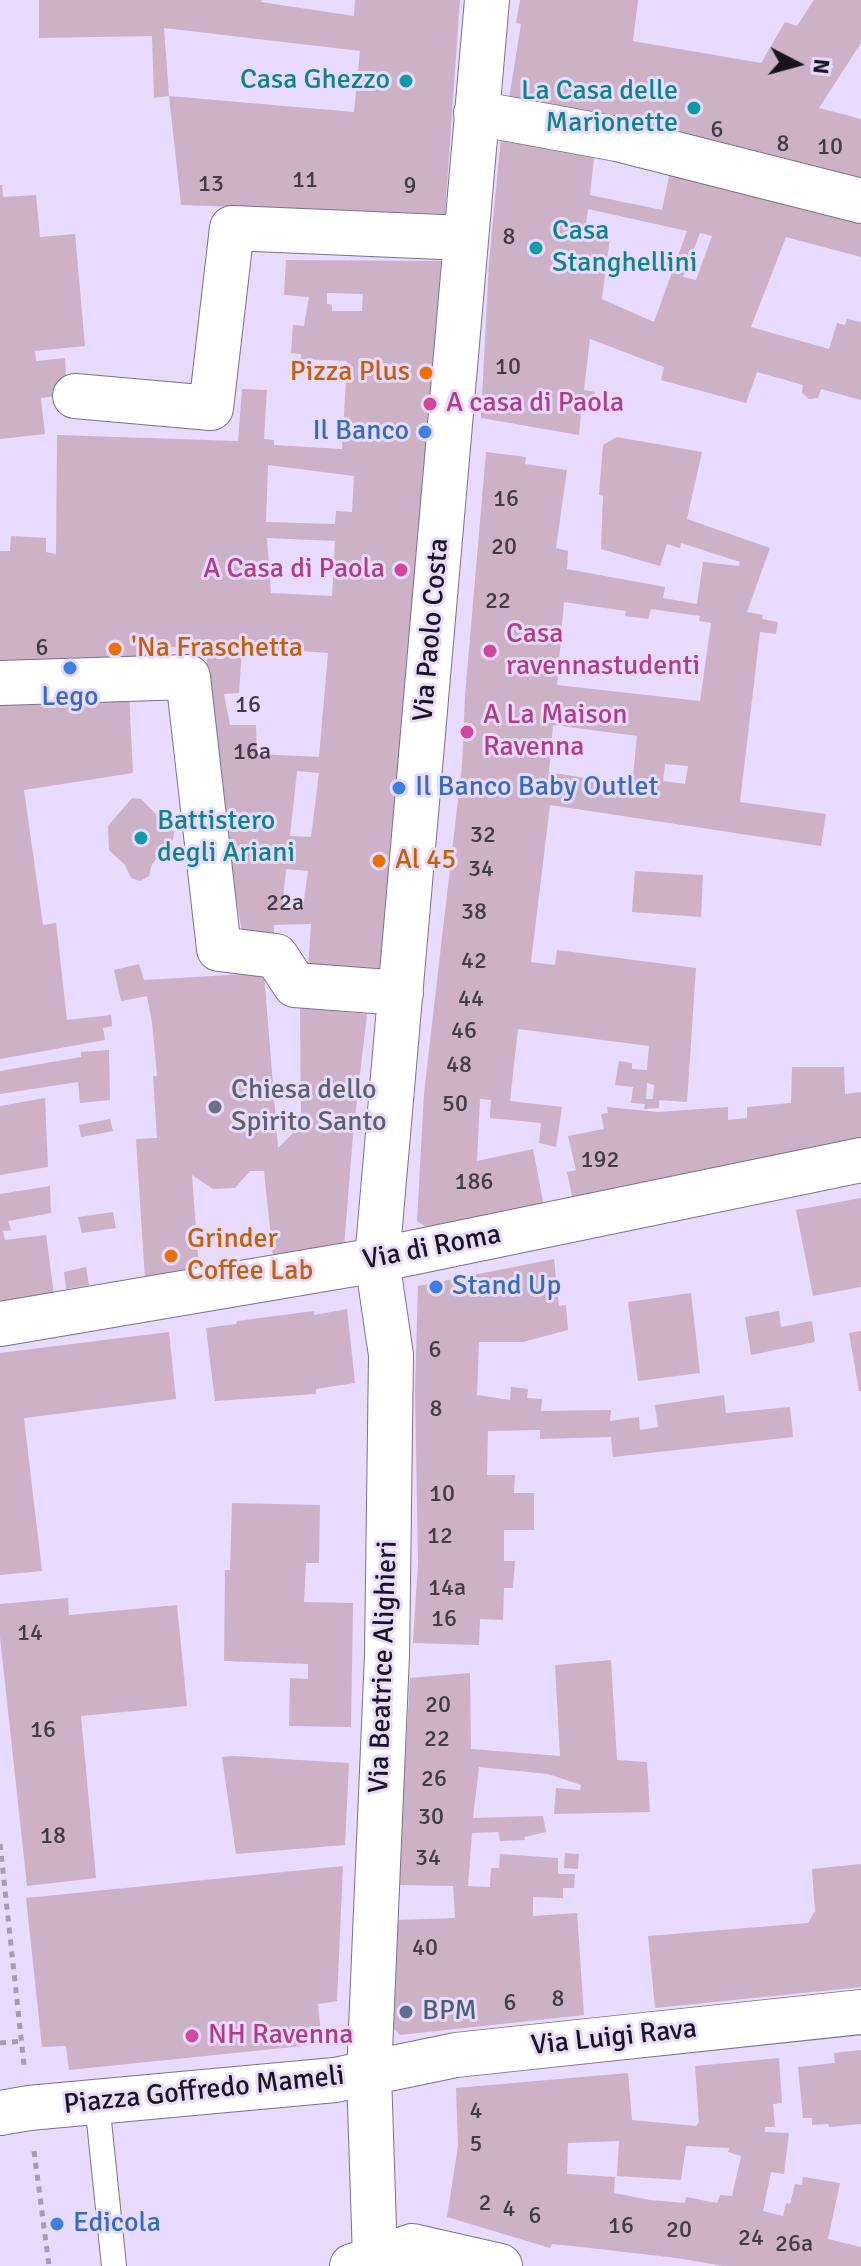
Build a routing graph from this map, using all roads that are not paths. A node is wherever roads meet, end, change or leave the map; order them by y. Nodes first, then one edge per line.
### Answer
1 (487, 0) edge
2 (476, 113) junction
3 (861, 201) edge
4 (465, 238) junction
5 (75, 396) dead end
6 (0, 683) edge
7 (401, 993) junction
8 (861, 1160) edge
9 (377, 1260) junction
10 (0, 1324) edge
11 (861, 2012) edge
12 (369, 2074) junction
13 (97, 2102) junction
14 (14, 2110) edge
15 (379, 2257) edge
16 (114, 2266) edge
17 (500, 2266) edge

1 - 2 street, Via Paolo Costa
2 - 3 street
2 - 4 street, Via Paolo Costa
4 - 5 street
4 - 7 street, Via Paolo Costa
6 - 7 street
7 - 9 street, Via Paolo Costa
8 - 9 street, Via di Roma
9 - 10 street, Via di Roma
9 - 12 street, Via Beatrice Alighieri
11 - 12 street, Via Luigi Rava
12 - 13 street, Piazza Goffredo Mameli
12 - 15 street, Piazza Goffredo Mameli
13 - 14 street, Piazza Goffredo Mameli
13 - 16 lane
15 - 17 street

